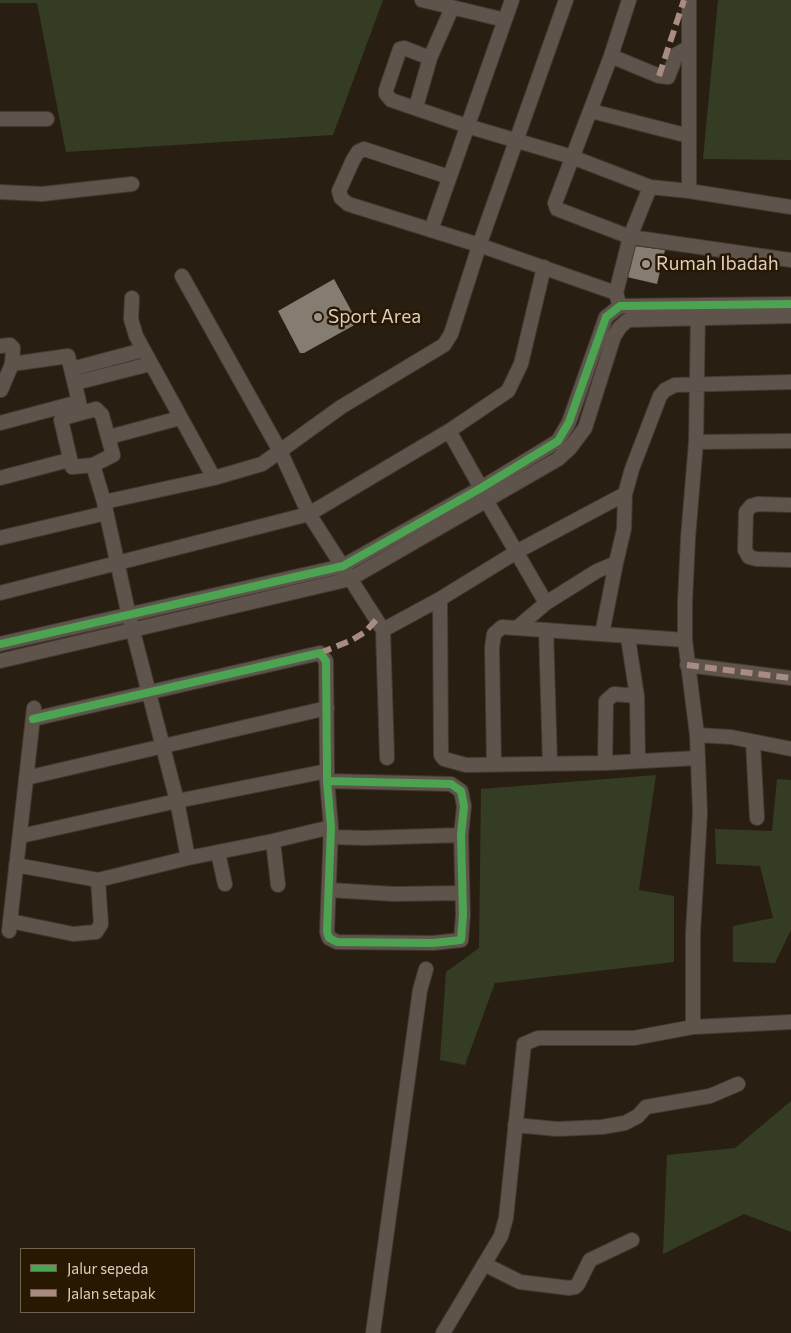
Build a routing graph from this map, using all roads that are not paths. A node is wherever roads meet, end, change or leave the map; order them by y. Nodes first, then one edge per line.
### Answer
1 (422, 0) edge
2 (512, 0) edge
3 (566, 0) edge
4 (629, 0) edge
5 (689, 0) edge
6 (452, 8) junction
7 (506, 20) junction
8 (688, 48) junction
9 (611, 56) junction
10 (430, 58) junction
11 (416, 107) junction
12 (591, 111) junction
13 (0, 119) edge
14 (47, 119) dead end
15 (467, 126) junction
16 (689, 136) junction
17 (516, 141) junction
18 (572, 157) junction
19 (449, 177) junction
20 (132, 184) dead end
21 (650, 187) junction
22 (689, 191) junction
23 (0, 192) edge
24 (791, 207) edge
25 (431, 230) junction
26 (630, 237) junction
27 (479, 245) junction
28 (791, 260) edge
29 (544, 267) junction
30 (182, 276) dead end
31 (132, 298) dead end
32 (618, 299) junction
33 (698, 304) junction
34 (791, 304) edge
35 (791, 316) edge
36 (697, 319) junction
37 (0, 346) edge
38 (142, 350) junction
39 (12, 364) junction
40 (150, 364) junction
41 (72, 369) junction
42 (791, 382) edge
43 (75, 383) junction
44 (698, 385) junction
45 (0, 390) edge
46 (80, 407) junction
47 (180, 418) junction
48 (0, 423) edge
49 (449, 431) junction
50 (108, 437) junction
51 (791, 441) edge
52 (696, 442) junction
53 (281, 453) junction
54 (69, 460) junction
55 (93, 465) junction
56 (503, 474) junction
57 (0, 478) edge
58 (214, 478) junction
59 (512, 485) junction
60 (484, 494) junction
61 (625, 494) junction
62 (791, 504) edge
63 (105, 508) junction
64 (309, 514) junction
65 (0, 538) edge
66 (518, 551) junction
67 (791, 560) edge
68 (616, 563) junction
69 (118, 564) junction
70 (343, 566) junction
71 (350, 580) junction
72 (0, 593) edge
73 (440, 599) junction
74 (546, 603) junction
75 (129, 616) junction
76 (518, 627) junction
77 (383, 630) junction
78 (546, 630) junction
79 (133, 631) junction
80 (602, 634) junction
81 (628, 638) junction
82 (685, 640) junction
83 (0, 644) edge
84 (0, 661) edge
85 (687, 666) junction
86 (791, 678) edge
87 (150, 692) junction
88 (638, 696) junction
89 (327, 708) junction
90 (697, 735) junction
91 (753, 742) junction
92 (163, 748) junction
93 (791, 749) edge
94 (388, 758) dead end
95 (698, 758) junction
96 (638, 760) junction
97 (550, 763) junction
98 (605, 763) junction
99 (494, 764) junction
100 (327, 776) junction
101 (26, 778) junction
102 (177, 801) junction
103 (757, 818) dead end
104 (330, 832) junction
105 (461, 835) junction
106 (21, 836) junction
107 (273, 841) junction
108 (218, 853) junction
109 (188, 858) junction
110 (16, 864) junction
111 (98, 880) junction
112 (225, 884) dead end
113 (278, 885) dead end
114 (329, 890) junction
115 (462, 892) junction
116 (426, 969) dead end
117 (791, 1022) edge
118 (694, 1027) junction
119 (738, 1084) dead end
120 (515, 1125) junction
121 (632, 1240) dead end
122 (484, 1264) junction
123 (373, 1333) edge
124 (443, 1333) edge

1 - 6 street
2 - 7 street
3 - 17 street
4 - 9 street
5 - 8 street
6 - 7 street
6 - 10 street
7 - 15 street
8 - 9 street
8 - 16 street
9 - 12 street
10 - 11 street
10 - 11 street
11 - 15 street
12 - 16 street
12 - 18 street
13 - 14 street
15 - 17 street
15 - 19 street
16 - 22 street
17 - 18 street
17 - 27 street
18 - 21 street
18 - 26 street
19 - 25 street
19 - 25 street
20 - 23 street
21 - 22 street
21 - 26 street
22 - 24 street
25 - 27 street
26 - 28 street
26 - 32 street
27 - 29 street
27 - 53 street
29 - 32 street
29 - 49 street
30 - 53 street
31 - 38 street
32 - 33 street
32 - 56 street
33 - 34 street
33 - 36 street
35 - 36 street
36 - 44 street
36 - 59 street
37 - 39 street
38 - 40 street
38 - 41 street
39 - 41 street
39 - 45 street
40 - 43 street
40 - 47 street
41 - 43 street
42 - 44 street
43 - 46 street
44 - 52 street
44 - 61 street
46 - 48 street
46 - 50 street
46 - 54 street
47 - 50 street
47 - 58 street
49 - 60 street
49 - 64 street
50 - 55 street
51 - 52 street
52 - 82 street
53 - 58 street
53 - 64 street
54 - 55 street
54 - 57 street
55 - 63 street
56 - 59 street
56 - 60 street
58 - 63 street
59 - 60 street
60 - 66 street
60 - 70 street
60 - 71 street
61 - 66 street
61 - 68 street
62 - 67 street
63 - 65 street
63 - 69 street
64 - 69 street
64 - 70 street
66 - 73 street
66 - 74 street
68 - 74 street
68 - 80 street
69 - 72 street
69 - 75 street
70 - 71 street
70 - 75 street
71 - 77 street
71 - 79 street
73 - 77 street
73 - 99 street
74 - 76 street
75 - 79 street
75 - 83 street
76 - 78 street
76 - 99 street
77 - 94 street
78 - 80 street
78 - 97 street
79 - 84 street
79 - 87 street
80 - 81 street
81 - 82 street
81 - 88 street
82 - 85 street
85 - 86 street
85 - 90 street
87 - 89 street
87 - 92 street
87 - 101 street
88 - 96 street
88 - 98 street
89 - 92 street
89 - 100 street
90 - 91 street
90 - 95 street
91 - 93 street
91 - 103 street
92 - 101 street
92 - 102 street
95 - 96 street
95 - 118 street
96 - 98 street
97 - 98 street
97 - 99 street
100 - 102 street
100 - 104 street
100 - 105 street
101 - 106 street
102 - 106 street
102 - 109 street
104 - 105 street
104 - 107 street
104 - 114 street
105 - 115 street
106 - 110 street
107 - 108 street
107 - 113 street
108 - 109 street
108 - 112 street
109 - 111 street
110 - 111 street
110 - 111 street
114 - 115 street
114 - 115 street
116 - 123 street
117 - 118 street
118 - 120 street
119 - 120 street
120 - 122 street
121 - 122 street
122 - 124 street

